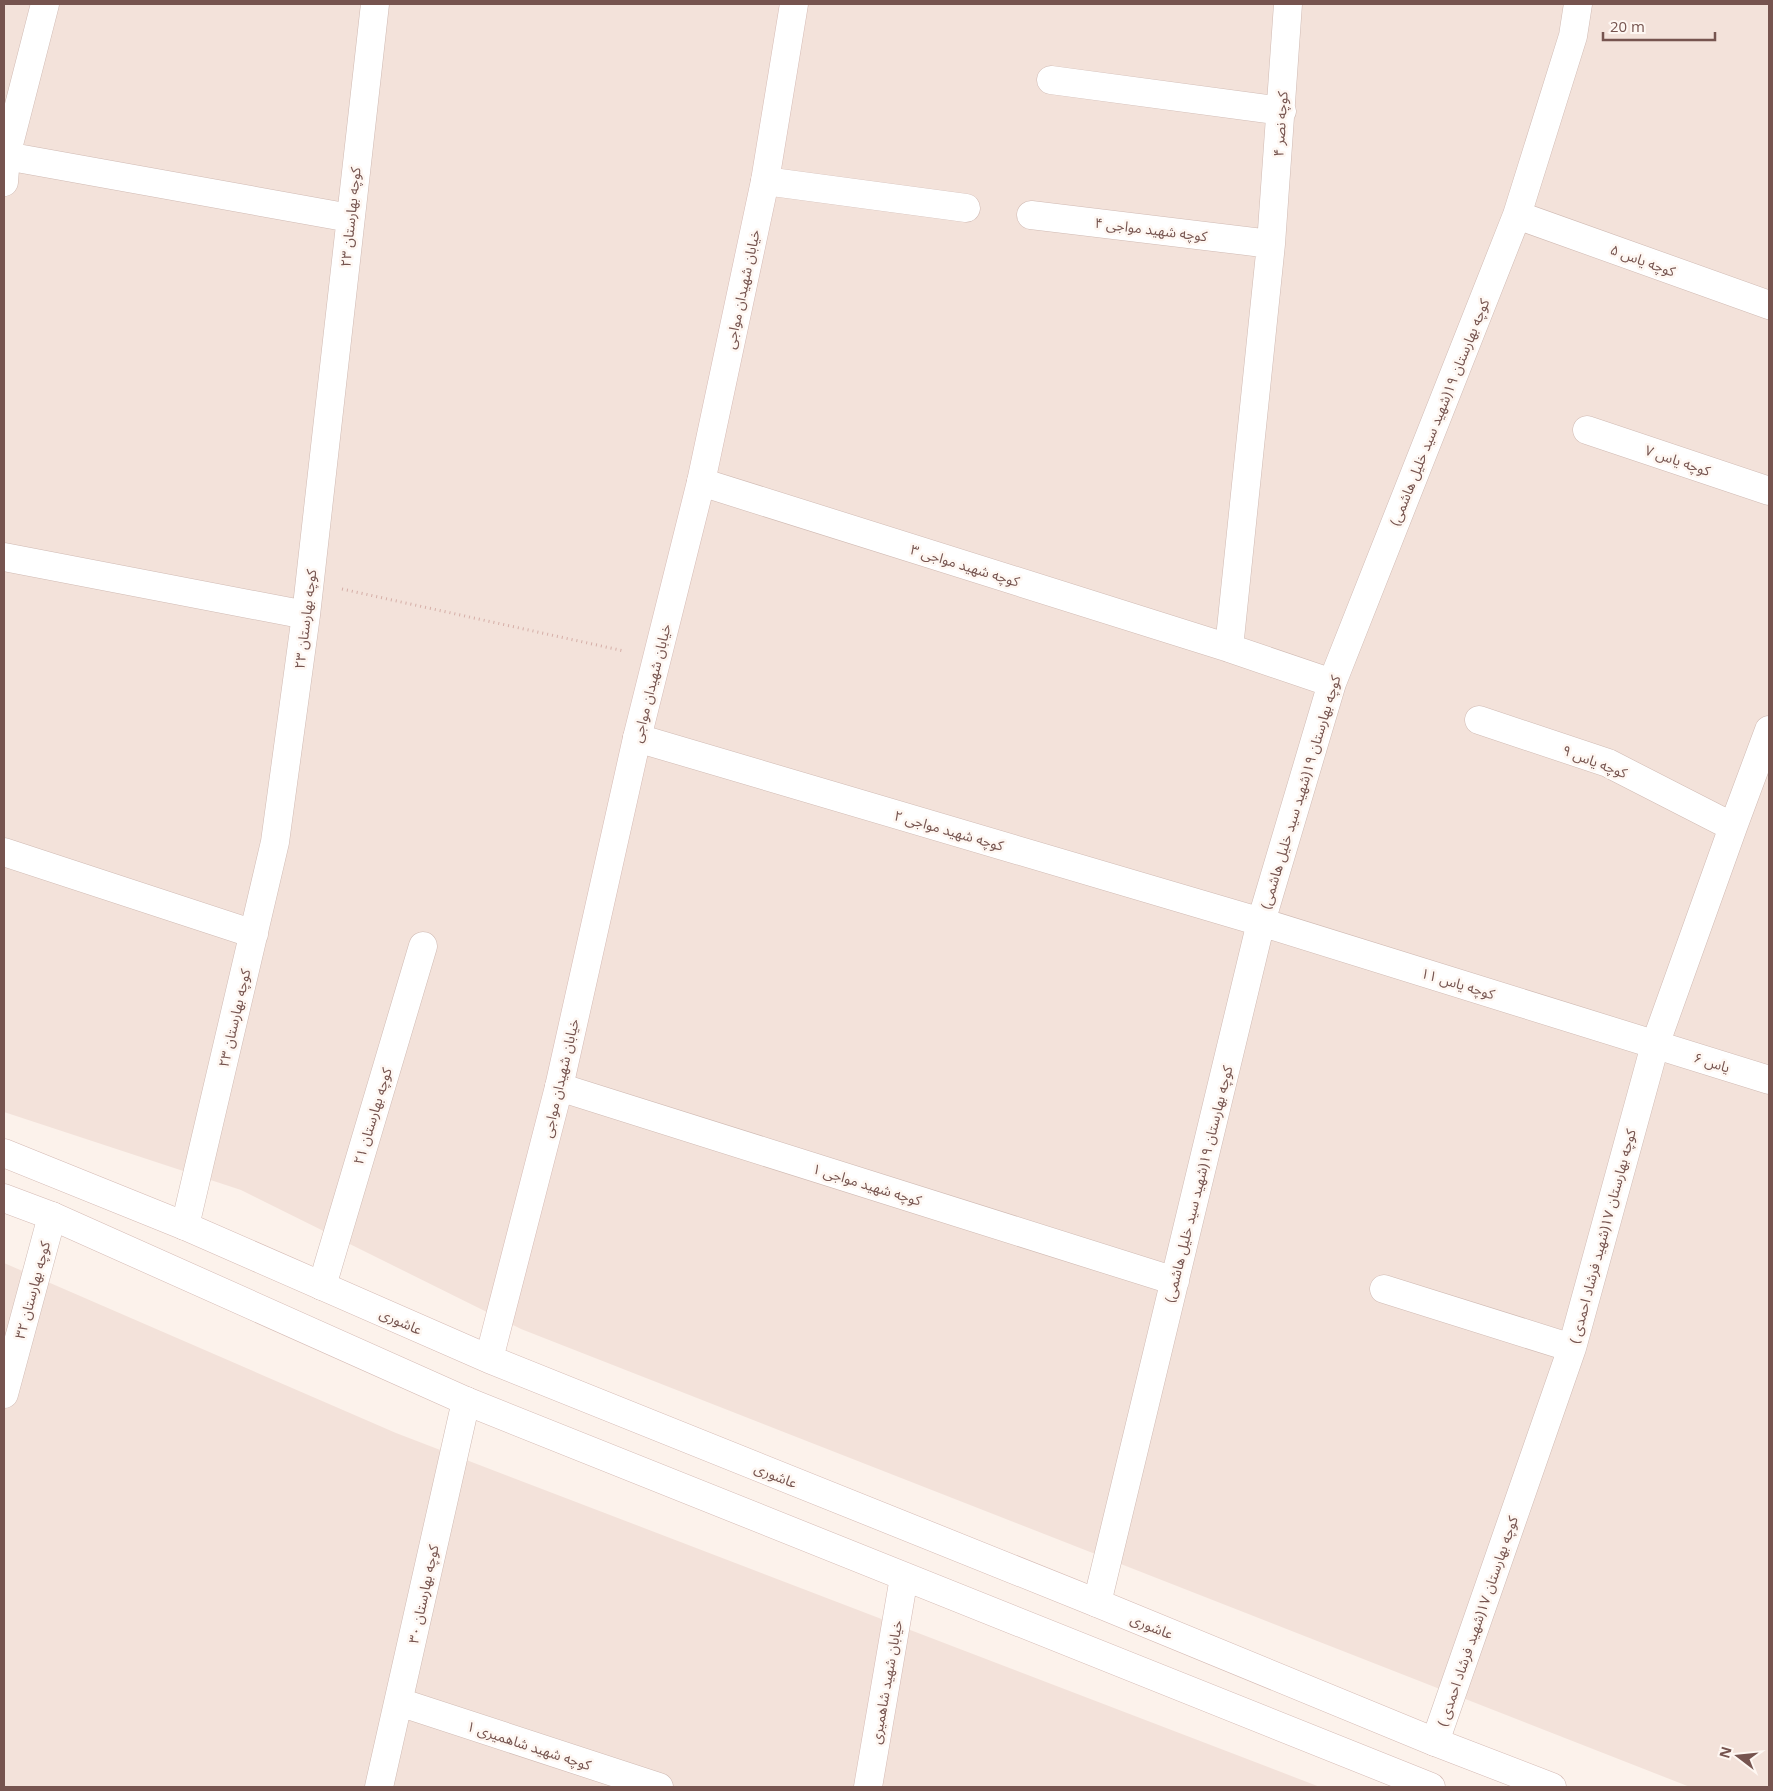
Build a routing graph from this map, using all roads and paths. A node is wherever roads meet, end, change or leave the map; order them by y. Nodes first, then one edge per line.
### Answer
1 (46, 4) edge
2 (375, 4) edge
3 (794, 4) edge
4 (1288, 4) edge
5 (1578, 4) edge
6 (1051, 80) dead end
7 (1282, 111) junction
8 (5, 169) edge
9 (765, 181) junction
10 (966, 208) dead end
11 (1032, 215) dead end
12 (1517, 215) junction
13 (350, 218) junction
14 (1271, 244) junction
15 (1769, 305) edge
16 (1587, 430) dead end
17 (701, 482) junction
18 (1769, 491) edge
19 (4, 557) edge
20 (310, 582) junction
21 (306, 615) junction
22 (1229, 648) junction
23 (657, 658) junction
24 (1332, 684) junction
25 (1479, 720) dead end
26 (1769, 730) edge
27 (637, 738) junction
28 (1733, 827) junction
29 (4, 852) edge
30 (1261, 922) junction
31 (254, 934) junction
32 (423, 946) dead end
33 (1655, 1045) junction
34 (1769, 1080) edge
35 (560, 1087) junction
36 (4, 1154) edge
37 (4, 1198) edge
38 (52, 1216) junction
39 (184, 1226) junction
40 (1175, 1281) junction
41 (322, 1286) junction
42 (1384, 1290) dead end
43 (1572, 1348) junction
44 (489, 1359) junction
45 (4, 1394) edge
46 (466, 1401) junction
47 (904, 1577) junction
48 (1097, 1604) junction
49 (399, 1702) junction
50 (1435, 1742) junction
51 (1421, 1785) edge
52 (379, 1787) edge
53 (659, 1787) edge
54 (868, 1787) edge
55 (1552, 1787) edge

1 - 8 street
2 - 13 street, کوچه بهارستان ۲۳
3 - 9 street, خیابان شهیدان مواجی
4 - 7 street, کوچه نصر ۴
5 - 12 street, کوچه بهارستان ۱۹(شهید سید خلیل هاشمی)
6 - 7 street
7 - 14 street, کوچه نصر ۴
8 - 13 street
9 - 10 street
9 - 17 street, خیابان شهیدان مواجی
11 - 14 street, کوچه شهید مواجی ۴
12 - 15 street, کوچه یاس ۵
12 - 24 street, کوچه بهارستان ۱۹(شهید سید خلیل هاشمی)
13 - 20 street, کوچه بهارستان ۲۳
14 - 22 street, کوچه نصر ۴
16 - 18 street, کوچه یاس ۷
17 - 22 street, کوچه شهید مواجی ۳
17 - 23 street, خیابان شهیدان مواجی
19 - 21 street
20 - 21 street, کوچه بهارستان ۲۳
20 - 23 path
21 - 31 street, کوچه بهارستان ۲۳
22 - 24 street, کوچه شهید مواجی ۳
23 - 27 street, خیابان شهیدان مواجی
24 - 30 street, کوچه بهارستان ۱۹(شهید سید خلیل هاشمی)
25 - 28 street, کوچه یاس ۹
26 - 28 street, کوچه بهارستان ۱۷(شهید فرشاد احمدی )
27 - 30 street, کوچه شهید مواجی ۲
27 - 35 street, خیابان شهیدان مواجی
28 - 33 street, کوچه بهارستان ۱۷(شهید فرشاد احمدی )
29 - 31 street
30 - 33 street, کوچه یاس ۱۱
30 - 40 street, کوچه بهارستان ۱۹(شهید سید خلیل هاشمی)
31 - 39 street, کوچه بهارستان ۲۳
32 - 41 street, کوچه بهارستان ۲۱
33 - 34 street, یاس ۶
33 - 43 street, کوچه بهارستان ۱۷(شهید فرشاد احمدی )
35 - 40 street, کوچه شهید مواجی ۱
35 - 44 street, خیابان شهیدان مواجی
36 - 39 street, عاشوری
37 - 38 street
38 - 45 street, کوچه بهارستان ۳۲
38 - 46 street
39 - 41 street, عاشوری
40 - 48 street, کوچه بهارستان ۱۹(شهید سید خلیل هاشمی)
41 - 44 street, عاشوری
42 - 43 street
43 - 50 street, کوچه بهارستان ۱۷(شهید فرشاد احمدی )
44 - 48 street, عاشوری
46 - 47 street
46 - 49 street, کوچه بهارستان ۳۰
47 - 51 street
47 - 54 street, خیابان شهید شاهمیری
48 - 50 street, عاشوری
49 - 52 street, کوچه بهارستان ۳۰
49 - 53 street, کوچه شهید شاهمیری ۱
50 - 55 street, عاشوری

